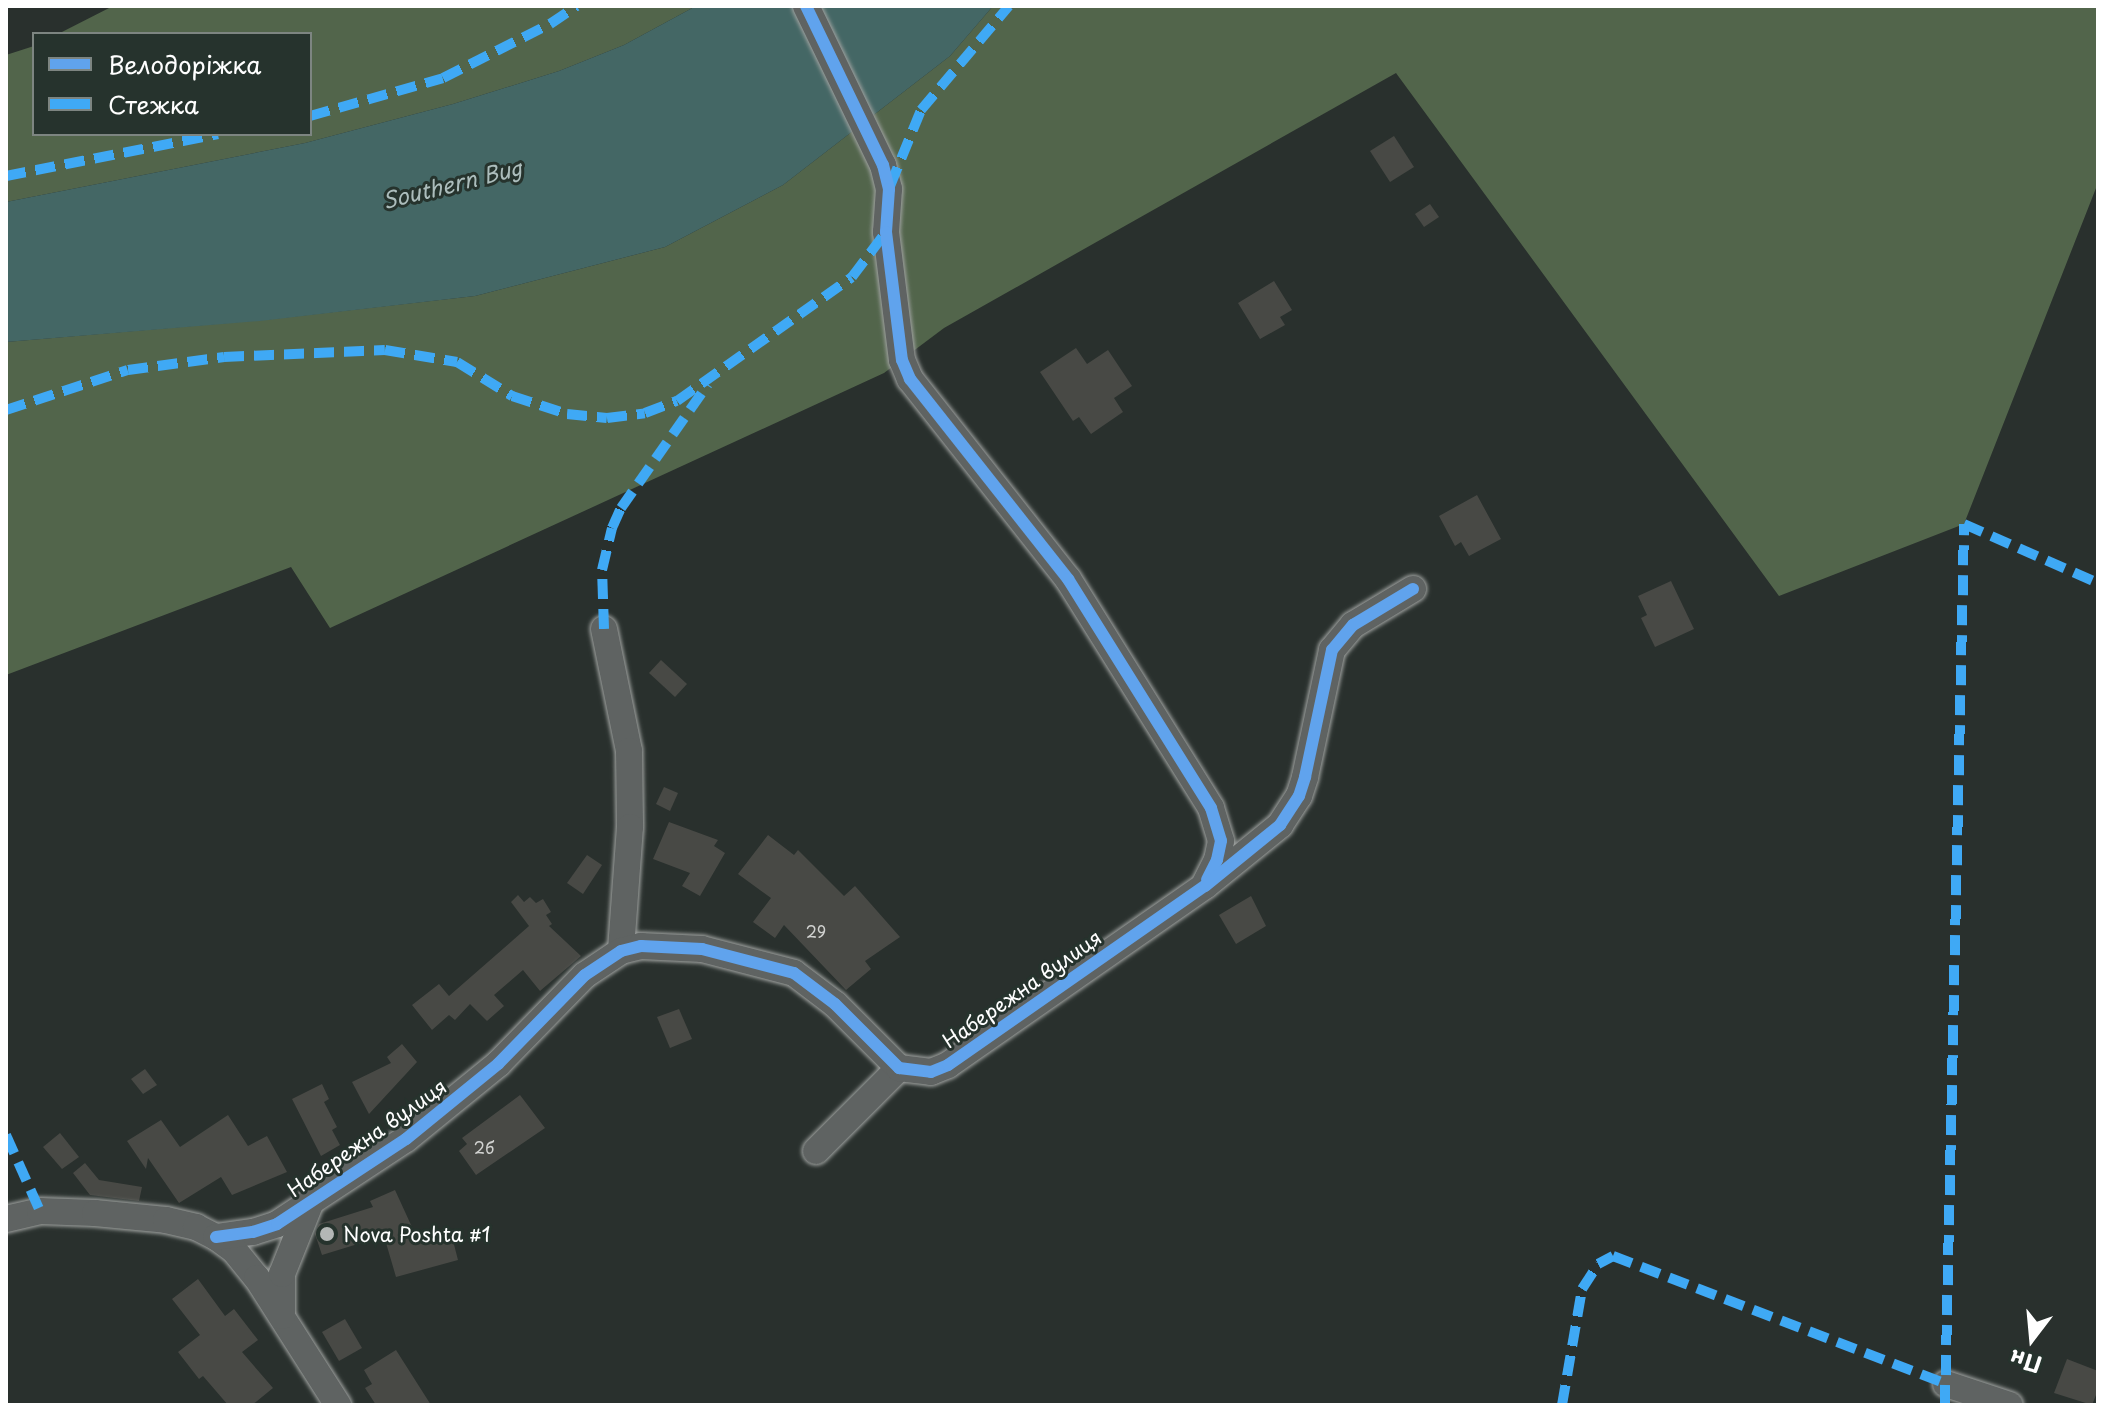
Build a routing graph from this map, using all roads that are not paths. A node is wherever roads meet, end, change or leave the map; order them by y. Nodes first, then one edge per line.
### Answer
1 (806, 6) edge
2 (1413, 589) dead end
3 (604, 629) dead end
4 (1205, 886) junction
5 (621, 951) junction
6 (899, 1068) junction
7 (816, 1151) dead end
8 (310, 1204) junction
9 (6, 1219) edge
10 (216, 1237) junction
11 (282, 1316) junction
12 (1946, 1384) dead end
13 (338, 1405) edge
14 (2010, 1405) edge

1 - 4 street
2 - 4 street, Набережна вулиця
3 - 5 street
4 - 6 street, Набережна вулиця
5 - 6 street, Набережна вулиця
5 - 8 street, Набережна вулиця
6 - 7 street
8 - 10 street, Набережна вулиця
8 - 11 street
9 - 10 street
10 - 11 street
11 - 13 street
12 - 14 street

